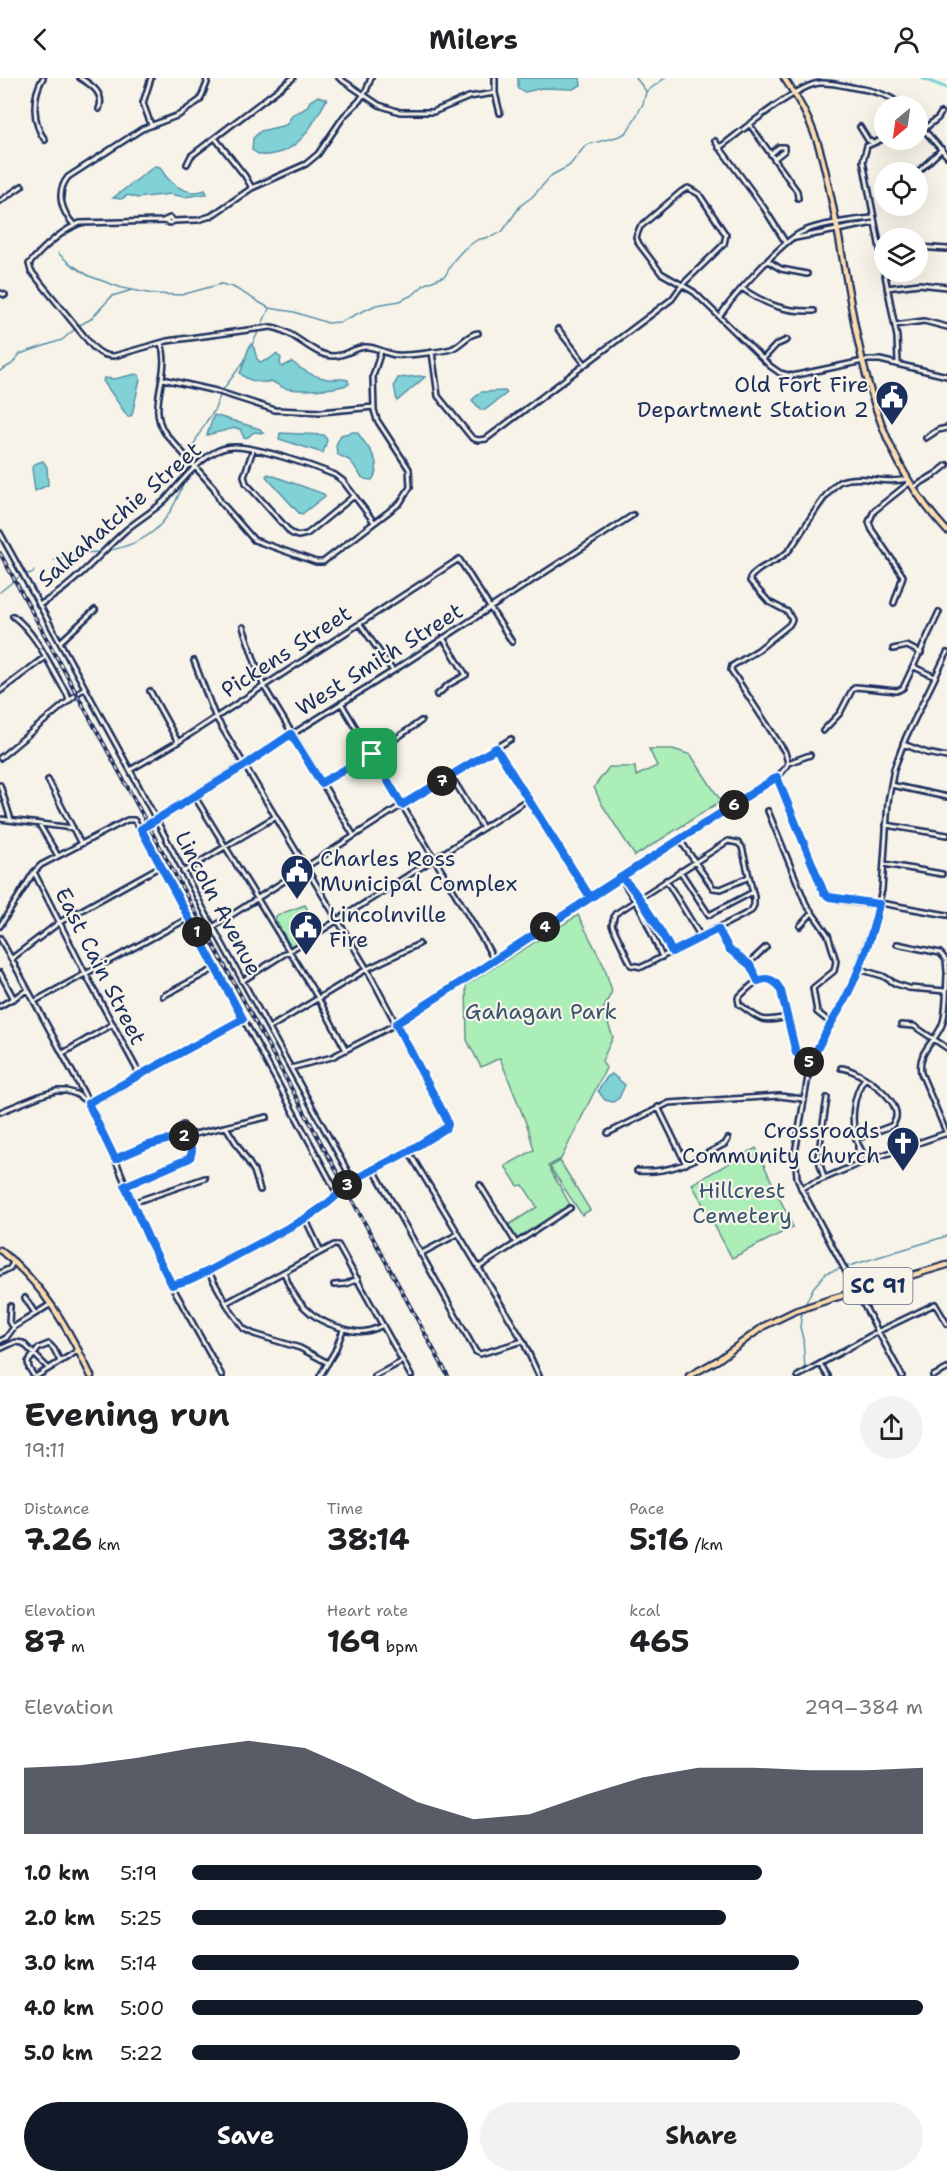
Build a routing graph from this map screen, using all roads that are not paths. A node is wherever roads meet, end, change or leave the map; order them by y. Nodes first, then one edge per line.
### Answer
1 (43, 78) edge
2 (80, 78) edge
3 (151, 78) edge
4 (206, 78) edge
5 (293, 78) edge
6 (339, 78) edge
7 (371, 78) edge
8 (495, 78) edge
9 (784, 78) edge
10 (495, 93) junction
11 (795, 93) junction
12 (363, 95) junction
13 (886, 96) edge
14 (99, 109) dead end
15 (500, 113) dead end
16 (941, 113) dead end
17 (151, 125) junction
18 (750, 125) junction
19 (928, 126) edge
20 (860, 127) dead end
21 (928, 133) edge
22 (215, 138) junction
23 (45, 140) dead end
24 (715, 141) dead end
25 (873, 142) joint
26 (719, 147) junction
27 (942, 149) junction
28 (770, 155) junction
29 (947, 156) edge
30 (774, 159) junction
31 (928, 162) edge
32 (187, 164) dead end
33 (22, 186) dead end
34 (252, 188) junction
35 (798, 198) dead end
36 (0, 201) edge
37 (873, 217) junction
38 (874, 223) junction
39 (74, 225) junction
40 (837, 226) junction
41 (875, 228) edge
42 (786, 243) junction
43 (928, 248) edge
44 (947, 249) edge
45 (768, 261) junction
46 (807, 274) dead end
47 (886, 282) edge
48 (682, 285) junction
49 (947, 287) edge
50 (887, 288) junction
51 (743, 289) junction
52 (0, 293) edge
53 (5, 295) dead end
54 (814, 311) dead end
55 (720, 316) junction
56 (895, 325) junction
57 (947, 327) edge
58 (558, 329) dead end
59 (478, 333) dead end
60 (788, 340) dead end
61 (161, 343) junction
62 (381, 351) junction
63 (432, 351) junction
64 (763, 359) junction
65 (863, 362) junction
66 (898, 363) junction
67 (585, 364) junction
68 (947, 376) edge
69 (163, 379) junction
70 (374, 407) junction
71 (947, 428) edge
72 (926, 438) dead end
73 (253, 450) junction
74 (947, 465) edge
75 (196, 467) junction
76 (909, 483) junction
77 (354, 496) junction
78 (633, 514) dead end
79 (374, 522) junction
80 (947, 531) edge
81 (0, 534) edge
82 (894, 603) dead end
83 (39, 605) junction
84 (491, 607) junction
85 (95, 610) dead end
86 (939, 612) dead end
87 (13, 616) dead end
88 (360, 624) junction
89 (243, 627) dead end
90 (443, 638) junction
91 (60, 642) junction
92 (512, 642) dead end
93 (893, 649) dead end
94 (921, 653) junction
95 (947, 653) edge
96 (45, 657) junction
97 (194, 661) dead end
98 (914, 667) junction
99 (393, 671) junction
100 (935, 677) junction
101 (263, 685) junction
102 (84, 688) junction
103 (0, 691) edge
104 (150, 691) dead end
105 (437, 695) dead end
106 (69, 700) junction
107 (341, 703) junction
108 (215, 716) junction
109 (421, 722) dead end
110 (823, 731) dead end
111 (291, 734) junction
112 (511, 740) dead end
113 (178, 742) junction
114 (903, 744) junction
115 (496, 748) junction
116 (947, 751) edge
117 (372, 754) junction
118 (810, 755) dead end
119 (947, 757) edge
120 (0, 758) edge
121 (788, 763) junction
122 (244, 766) junction
123 (130, 770) junction
124 (451, 776) junction
125 (777, 777) junction
126 (48, 780) dead end
127 (321, 783) junction
128 (0, 785) edge
129 (891, 785) junction
130 (195, 797) junction
131 (947, 797) edge
132 (527, 800) junction
133 (402, 805) junction
134 (768, 811) dead end
135 (274, 817) junction
136 (0, 819) edge
137 (11, 820) junction
138 (156, 821) junction
139 (39, 824) junction
140 (886, 825) junction
141 (73, 828) junction
142 (483, 828) junction
143 (141, 829) junction
144 (947, 835) edge
145 (354, 836) junction
146 (680, 840) junction
147 (81, 844) junction
148 (225, 846) junction
149 (58, 856) junction
150 (434, 860) junction
151 (694, 862) junction
152 (884, 864) junction
153 (161, 866) junction
154 (304, 867) junction
155 (680, 871) junction
156 (34, 872) junction
157 (183, 872) junction
158 (942, 874) dead end
159 (749, 877) junction
160 (621, 878) junction
161 (666, 880) junction
162 (753, 892) junction
163 (590, 897) junction
164 (256, 898) junction
165 (637, 900) junction
166 (879, 904) junction
167 (811, 914) junction
168 (947, 915) edge
169 (189, 918) junction
170 (337, 921) junction
171 (60, 922) junction
172 (0, 926) edge
173 (800, 926) dead end
174 (213, 927) junction
175 (658, 929) junction
176 (718, 929) junction
177 (651, 932) junction
178 (701, 937) junction
179 (0, 938) edge
180 (897, 944) dead end
181 (419, 945) dead end
182 (765, 947) dead end
183 (289, 951) junction
184 (672, 952) junction
185 (662, 957) junction
186 (11, 959) junction
187 (494, 960) junction
188 (748, 963) junction
189 (216, 968) junction
190 (367, 969) junction
191 (859, 969) junction
192 (0, 973) edge
193 (85, 973) junction
194 (947, 974) edge
195 (242, 981) junction
196 (758, 981) junction
197 (28, 990) junction
198 (946, 991) edge
199 (163, 996) dead end
200 (318, 998) junction
201 (14, 999) junction
202 (35, 1001) junction
203 (0, 1006) edge
204 (788, 1017) junction
205 (243, 1019) junction
206 (113, 1024) junction
207 (396, 1024) junction
208 (831, 1024) junction
209 (901, 1024) dead end
210 (269, 1028) junction
211 (932, 1039) junction
212 (947, 1048) edge
213 (346, 1050) junction
214 (795, 1050) junction
215 (62, 1053) junction
216 (813, 1058) junction
217 (811, 1063) junction
218 (291, 1068) junction
219 (841, 1068) dead end
220 (140, 1075) junction
221 (865, 1078) junction
222 (827, 1098) dead end
223 (803, 1100) junction
224 (88, 1103) junction
225 (658, 1107) junction
226 (0, 1112) edge
227 (267, 1117) dead end
228 (183, 1125) dead end
229 (226, 1127) junction
230 (608, 1133) dead end
231 (947, 1133) edge
232 (186, 1135) junction
233 (728, 1139) dead end
234 (856, 1139) junction
235 (409, 1151) junction
236 (115, 1159) junction
237 (863, 1162) junction
238 (686, 1164) junction
239 (374, 1170) junction
240 (637, 1171) dead end
241 (348, 1172) junction
242 (205, 1178) dead end
243 (357, 1178) junction
244 (824, 1178) junction
245 (353, 1181) junction
246 (480, 1185) dead end
247 (125, 1186) junction
248 (801, 1188) junction
249 (260, 1190) dead end
250 (338, 1193) junction
251 (132, 1203) junction
252 (570, 1208) dead end
253 (305, 1218) junction
254 (458, 1234) junction
255 (516, 1243) junction
256 (0, 1250) edge
257 (321, 1252) junction
258 (420, 1254) junction
259 (14, 1261) junction
260 (947, 1265) edge
261 (478, 1268) junction
262 (208, 1271) junction
263 (284, 1272) junction
264 (0, 1273) edge
265 (358, 1280) junction
266 (172, 1285) junction
267 (334, 1285) dead end
268 (858, 1292) junction
269 (25, 1298) dead end
270 (226, 1303) junction
271 (51, 1304) junction
272 (10, 1306) dead end
273 (35, 1313) junction
274 (947, 1324) edge
275 (383, 1325) junction
276 (14, 1327) junction
277 (344, 1329) junction
278 (879, 1331) junction
279 (0, 1341) edge
280 (523, 1341) junction
281 (0, 1349) edge
282 (79, 1350) junction
283 (35, 1353) junction
284 (60, 1361) junction
285 (403, 1361) junction
286 (327, 1363) junction
287 (820, 1364) junction
288 (48, 1368) junction
289 (947, 1369) edge
290 (36, 1376) edge
291 (91, 1376) edge
292 (222, 1376) edge
293 (320, 1376) edge
294 (375, 1376) edge
295 (411, 1376) edge
296 (539, 1376) edge
297 (689, 1376) edge
298 (798, 1376) edge
299 (828, 1376) edge
300 (902, 1376) edge
301 (933, 1376) edge

1 - 23 street
2 - 14 street
3 - 17 street
4 - 17 street
5 - 22 street
6 - 12 street
7 - 12 street
8 - 10 street
9 - 11 main road
10 - 12 street
10 - 15 street
11 - 13 street
11 - 18 street
11 - 40 main road
12 - 34 street
16 - 19 street
17 - 39 street
18 - 26 street
18 - 28 street
20 - 25 street
21 - 27 street
22 - 32 street
22 - 34 street
24 - 26 street
25 - 37 street
26 - 42 street
27 - 29 street
27 - 31 street
28 - 30 street
28 - 30 street
30 - 35 street
33 - 36 street
34 - 39 street
37 - 38 street
37 - 40 street
38 - 40 street
38 - 41 street
39 - 61 street
40 - 42 street
40 - 65 main road
42 - 45 street
43 - 44 street
45 - 46 street
45 - 51 street
47 - 50 street
48 - 48 street
48 - 55 street
48 - 67 street
49 - 50 street
50 - 56 street
51 - 54 street
51 - 55 street
52 - 53 street
55 - 64 street
56 - 57 street
56 - 66 street
58 - 67 street
59 - 63 street
60 - 64 street
61 - 62 street
61 - 69 street
62 - 63 street
62 - 70 street
63 - 67 street
64 - 65 street
65 - 66 street
65 - 76 main road
66 - 68 street
69 - 70 street
69 - 75 street
70 - 79 street
71 - 72 street
73 - 75 street, Salkahatchie Street
73 - 77 street, Salkahatchie Street
73 - 77 street
74 - 76 street
75 - 79 street
75 - 83 street, Salkahatchie Street
76 - 80 main road
76 - 82 street
76 - 121 street
77 - 79 street, Salkahatchie Street
78 - 84 street, West Smith Street
81 - 83 street, Lincoln Avenue
83 - 91 street, Lincoln Avenue
84 - 88 street, Pickens Street
84 - 90 street, West Smith Street
84 - 92 street
85 - 91 street
86 - 94 street
87 - 96 street
88 - 99 street
88 - 101 street, Pickens Street
89 - 101 street
90 - 99 street, West Smith Street
90 - 105 street
91 - 102 street, Lincoln Avenue
93 - 94 street
94 - 98 street
95 - 100 street
96 - 103 street
96 - 106 street
97 - 108 street
98 - 100 street
98 - 110 street
99 - 107 street, West Smith Street
100 - 114 street
101 - 108 street, Pickens Street
101 - 111 street
102 - 106 street
102 - 123 street, Lincoln Avenue
104 - 113 street
106 - 120 street
107 - 111 street, West Smith Street
107 - 117 street
108 - 113 street, Pickens Street
108 - 122 street
109 - 117 street
111 - 122 street, West Smith Street
111 - 127 street
112 - 115 street
113 - 123 street, Pickens Street
114 - 119 street
114 - 129 street
115 - 124 street
115 - 132 street
116 - 119 street
117 - 127 street
117 - 133 street
118 - 121 street
121 - 125 street
122 - 130 street, West Smith Street
122 - 135 street
123 - 138 street, Lincoln Avenue
124 - 133 street
124 - 142 street
125 - 146 street
125 - 166 street
126 - 141 street
127 - 145 street
128 - 137 street
129 - 131 street
129 - 140 street
130 - 138 street, West Smith Street
130 - 148 street
132 - 142 street
132 - 163 street
133 - 145 street
133 - 150 street
134 - 167 street
135 - 148 street
135 - 154 street
136 - 137 street
137 - 139 street
138 - 143 street, West Smith Street
138 - 157 street, Lincoln Avenue
139 - 141 street
139 - 149 street
140 - 144 street
140 - 152 street
141 - 147 street
142 - 150 street
143 - 147 street
143 - 153 street
145 - 154 street
146 - 151 street
146 - 160 street
147 - 149 street
148 - 157 street
148 - 164 street
149 - 156 street
150 - 170 street
150 - 187 street
151 - 155 street
151 - 159 street
151 - 159 street
152 - 158 street
152 - 166 street
153 - 169 street
153 - 171 street
154 - 164 street
154 - 170 street
155 - 161 street
155 - 162 street
156 - 171 street, East Cain Street
156 - 172 street
157 - 174 street, Lincoln Avenue
159 - 162 street
160 - 163 street
160 - 165 street
161 - 165 street
161 - 178 street
162 - 176 street
163 - 187 street
164 - 174 street
164 - 183 street
165 - 175 street
165 - 177 street
165 - 185 street
166 - 168 street
166 - 191 street
167 - 173 street
167 - 208 street
169 - 189 street
169 - 193 street
170 - 183 street
170 - 190 street
171 - 186 street
171 - 193 street, East Cain Street
174 - 195 street, Lincoln Avenue
175 - 177 street
175 - 184 street
176 - 178 street
176 - 188 street
177 - 185 street
178 - 184 street
179 - 186 street
180 - 194 street
181 - 190 street
182 - 188 street
183 - 195 street
183 - 200 street
184 - 185 street
186 - 197 street
187 - 207 street
188 - 196 street
189 - 199 street
189 - 205 street
190 - 200 street
190 - 207 street
191 - 198 street
191 - 208 street
192 - 201 street
193 - 202 street
193 - 206 street, East Cain Street
194 - 198 street
195 - 210 street, Lincoln Avenue
196 - 204 street
196 - 204 street
197 - 201 street
197 - 202 street
198 - 211 street
200 - 210 street
200 - 213 street
201 - 203 street
202 - 215 street
204 - 214 street
205 - 220 street
205 - 250 street
206 - 215 street
206 - 220 street, East Cain Street
207 - 213 street
207 - 235 street
208 - 216 street
209 - 211 street
210 - 218 street, Lincoln Avenue
211 - 212 street
211 - 231 street
213 - 218 street
214 - 216 street
214 - 217 street
215 - 224 street
216 - 217 street
217 - 223 street
218 - 241 street, Lincoln Avenue
219 - 221 street
220 - 224 street
221 - 234 street
221 - 234 street
222 - 244 street
223 - 225 street
223 - 248 street
224 - 226 street
224 - 236 street
225 - 230 street
225 - 238 street
227 - 229 street
228 - 232 street
229 - 232 street
229 - 249 street
231 - 237 street
232 - 236 street
232 - 247 street
233 - 238 street
234 - 237 street
235 - 239 street
235 - 254 street
236 - 247 street
237 - 244 street
238 - 240 street
239 - 243 street
239 - 258 street
241 - 243 street
241 - 245 street, Lincoln Avenue
242 - 251 street
243 - 245 street
244 - 248 street
245 - 250 street
246 - 255 street
247 - 251 street
248 - 268 street
250 - 253 street
251 - 266 street
252 - 255 street
253 - 257 street
253 - 262 street
254 - 258 street
254 - 261 street
255 - 261 street
256 - 259 main road
257 - 263 street
257 - 265 street
258 - 280 street
259 - 264 street
259 - 271 main road
260 - 268 main road, SC 91
261 - 280 street
262 - 266 street
262 - 270 street
263 - 270 street
263 - 277 street
265 - 267 street
265 - 275 street
266 - 292 street
268 - 278 street
268 - 297 main road, SC 91
269 - 273 street
270 - 286 street
271 - 273 street
271 - 282 main road
272 - 276 street
273 - 276 street
274 - 278 street
275 - 277 street
275 - 285 street
276 - 279 street
277 - 286 street
278 - 287 street
278 - 300 street
280 - 296 street
281 - 283 street
282 - 284 street
282 - 291 main road
283 - 284 street
283 - 288 street
283 - 290 street
284 - 288 street
285 - 294 street
285 - 295 street
286 - 293 street
287 - 298 street
287 - 299 street
288 - 290 street
289 - 301 street

